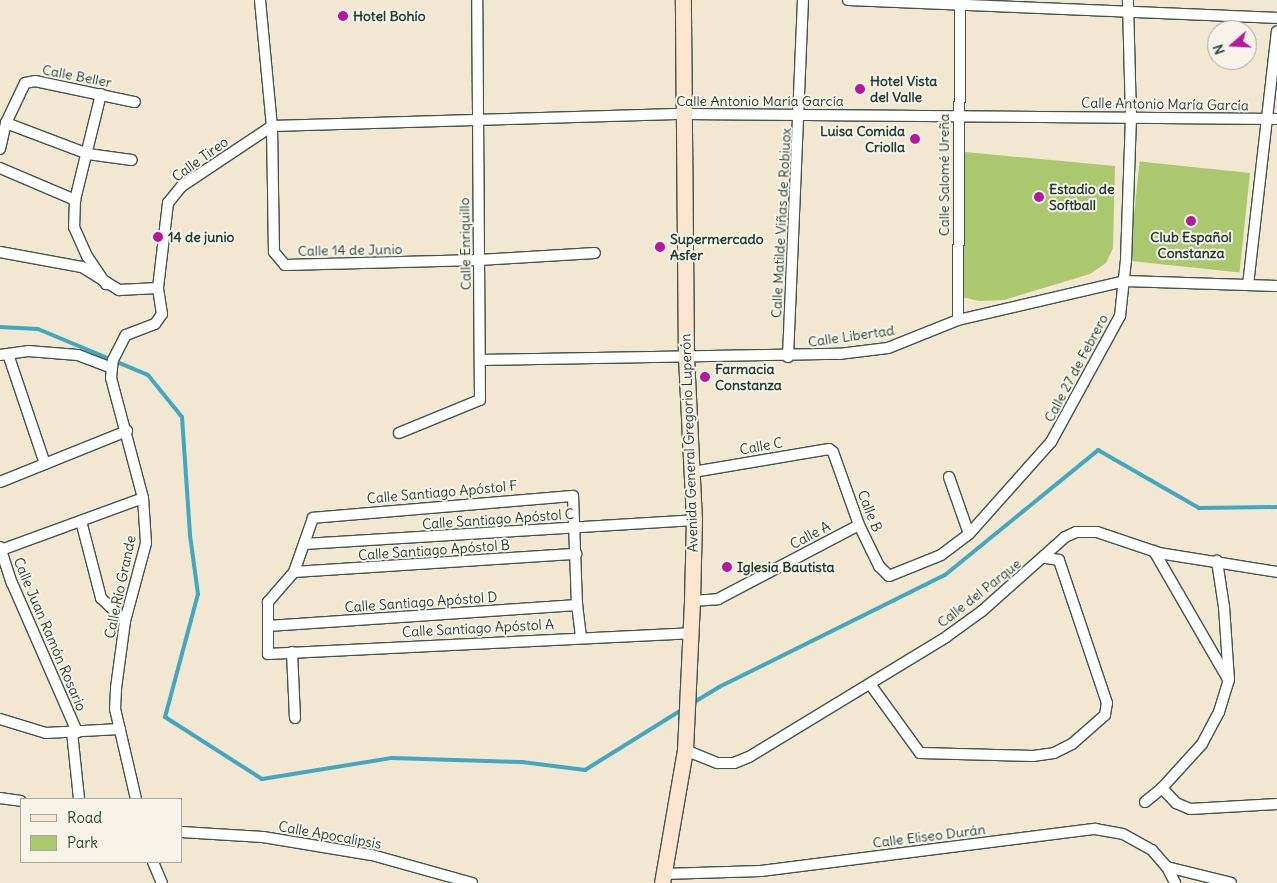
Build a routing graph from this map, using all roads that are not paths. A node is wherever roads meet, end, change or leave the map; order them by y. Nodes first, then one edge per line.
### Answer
1 (260, 0) edge
2 (477, 0) edge
3 (683, 0) edge
4 (804, 0) edge
5 (848, 0) edge
6 (1128, 0) edge
7 (960, 2) edge
8 (1128, 12) junction
9 (1277, 18) edge
10 (1277, 32) edge
11 (101, 94) junction
12 (135, 102) dead end
13 (685, 114) junction
14 (800, 115) junction
15 (958, 115) junction
16 (1131, 118) junction
17 (1272, 119) edge
18 (476, 121) junction
19 (6, 123) junction
20 (272, 126) junction
21 (0, 149) edge
22 (88, 154) junction
23 (132, 160) dead end
24 (0, 168) edge
25 (75, 200) junction
26 (0, 252) edge
27 (595, 254) dead end
28 (479, 260) junction
29 (1125, 281) junction
30 (106, 284) junction
31 (1248, 285) junction
32 (1277, 286) edge
33 (158, 288) junction
34 (958, 320) junction
35 (4, 355) edge
36 (788, 357) junction
37 (686, 359) junction
38 (480, 360) junction
39 (112, 368) junction
40 (127, 431) junction
41 (399, 433) dead end
42 (833, 452) joint
43 (44, 464) junction
44 (693, 472) junction
45 (949, 477) dead end
46 (0, 482) edge
47 (143, 498) junction
48 (81, 520) junction
49 (694, 520) junction
50 (859, 525) junction
51 (576, 527) junction
52 (969, 534) junction
53 (304, 544) junction
54 (1, 548) edge
55 (1154, 551) junction
56 (576, 554) junction
57 (1046, 558) junction
58 (1217, 561) junction
59 (294, 572) junction
60 (1277, 572) edge
61 (889, 576) joint
62 (692, 602) junction
63 (577, 605) junction
64 (125, 621) junction
65 (268, 626) junction
66 (690, 633) junction
67 (581, 637) junction
68 (292, 652) junction
69 (1228, 680) junction
70 (870, 684) junction
71 (295, 718) dead end
72 (0, 719) edge
73 (120, 729) junction
74 (74, 732) junction
75 (685, 750) junction
76 (1162, 788) junction
77 (0, 798) edge
78 (79, 798) edge
79 (136, 798) edge
80 (20, 801) edge
81 (1145, 802) dead end
82 (1277, 804) edge
83 (182, 832) edge
84 (153, 863) edge
85 (1167, 867) junction
86 (663, 878) edge
87 (162, 883) edge
88 (472, 883) edge
89 (1175, 883) edge
90 (1231, 883) edge

1 - 20 street, Calle 14 de Junio
2 - 18 street, Calle Enriquillo
3 - 13 main road, Avenida General Gregorio Luperón
4 - 14 street, Calle Matilde Viñas de Robiuox
5 - 7 street
6 - 8 street, Calle 27 de Febrero
7 - 8 street
7 - 15 street, Calle Salomé Ureña
8 - 9 street
8 - 16 street, Calle 27 de Febrero
10 - 17 street
11 - 12 street, Calle Beller
11 - 19 street, Calle Beller
11 - 22 street
13 - 14 street, Calle Antonio María García
13 - 18 street, Calle Antonio María García
13 - 37 main road, Avenida General Gregorio Luperón
14 - 15 street, Calle Antonio María García
14 - 36 street, Calle Matilde Viñas de Robiuox
15 - 16 street, Calle Antonio María García
15 - 34 street, Calle Salomé Ureña
16 - 17 street, Calle Antonio María García
16 - 29 street, Calle 27 de Febrero
17 - 31 street
18 - 20 street, Calle Antonio María García
18 - 28 street, Calle Enriquillo
19 - 21 street, Calle Beller
19 - 22 street
20 - 28 street, Calle 14 de Junio
20 - 33 street, Calle Tireo
22 - 23 street
22 - 25 street
24 - 25 street
25 - 30 street
26 - 30 street
27 - 28 street, Calle 14 de Junio
28 - 38 street, Calle Enriquillo
29 - 31 street, Calle Libertad
29 - 34 street, Calle Libertad
29 - 52 street, Calle 27 de Febrero
30 - 33 street
31 - 32 street, Calle Libertad
33 - 39 street
34 - 36 street, Calle Libertad
35 - 39 street
35 - 43 street
36 - 37 street, Calle Libertad
37 - 38 street, Calle Libertad
37 - 44 main road, Avenida General Gregorio Luperón
38 - 41 street, Calle Enriquillo
39 - 40 street, Calle Río Grande
40 - 43 street
40 - 47 street, Calle Río Grande
42 - 44 street, Calle C
42 - 50 street, Calle B
43 - 46 street
44 - 49 main road, Avenida General Gregorio Luperón
45 - 52 street
47 - 48 street
47 - 64 street, Calle Río Grande
48 - 54 street
48 - 64 street
49 - 51 street, Calle Santiago Apóstol C
49 - 62 main road, Avenida General Gregorio Luperón
50 - 61 street, Calle B
50 - 62 street, Calle A
51 - 53 street, Calle Santiago Apóstol C
51 - 53 street, Calle Santiago Apóstol F
51 - 56 street
52 - 61 street, Calle 27 de Febrero
53 - 59 street
54 - 74 street, Calle Juan Ramón Rosario
55 - 57 street, Calle del Parque
55 - 58 street, Calle del Parque
55 - 69 street
56 - 59 street, Calle Santiago Apóstol B
56 - 63 street
57 - 70 street, Calle del Parque
57 - 70 street
58 - 60 street, Calle del Parque
58 - 69 street
59 - 65 street
62 - 66 main road, Avenida General Gregorio Luperón
63 - 65 street, Calle Santiago Apóstol D
63 - 67 street
64 - 73 street, Calle Río Grande
65 - 68 street, Calle Santiago Apóstol A
66 - 67 street, Calle Santiago Apóstol A
66 - 75 main road, Avenida General Gregorio Luperón
67 - 68 street, Calle Santiago Apóstol A
68 - 71 street
69 - 76 street
70 - 75 street, Calle del Parque
72 - 74 street
73 - 74 street
73 - 79 street, Calle Río Grande
74 - 78 street, Calle Juan Ramón Rosario
75 - 86 main road, Avenida General Gregorio Luperón
76 - 81 street
76 - 82 street
77 - 80 street
83 - 88 street, Calle Apocalipsis
84 - 87 street
85 - 86 street, Calle Eliseo Durán
85 - 89 street, Calle Eliseo Durán
85 - 90 street

